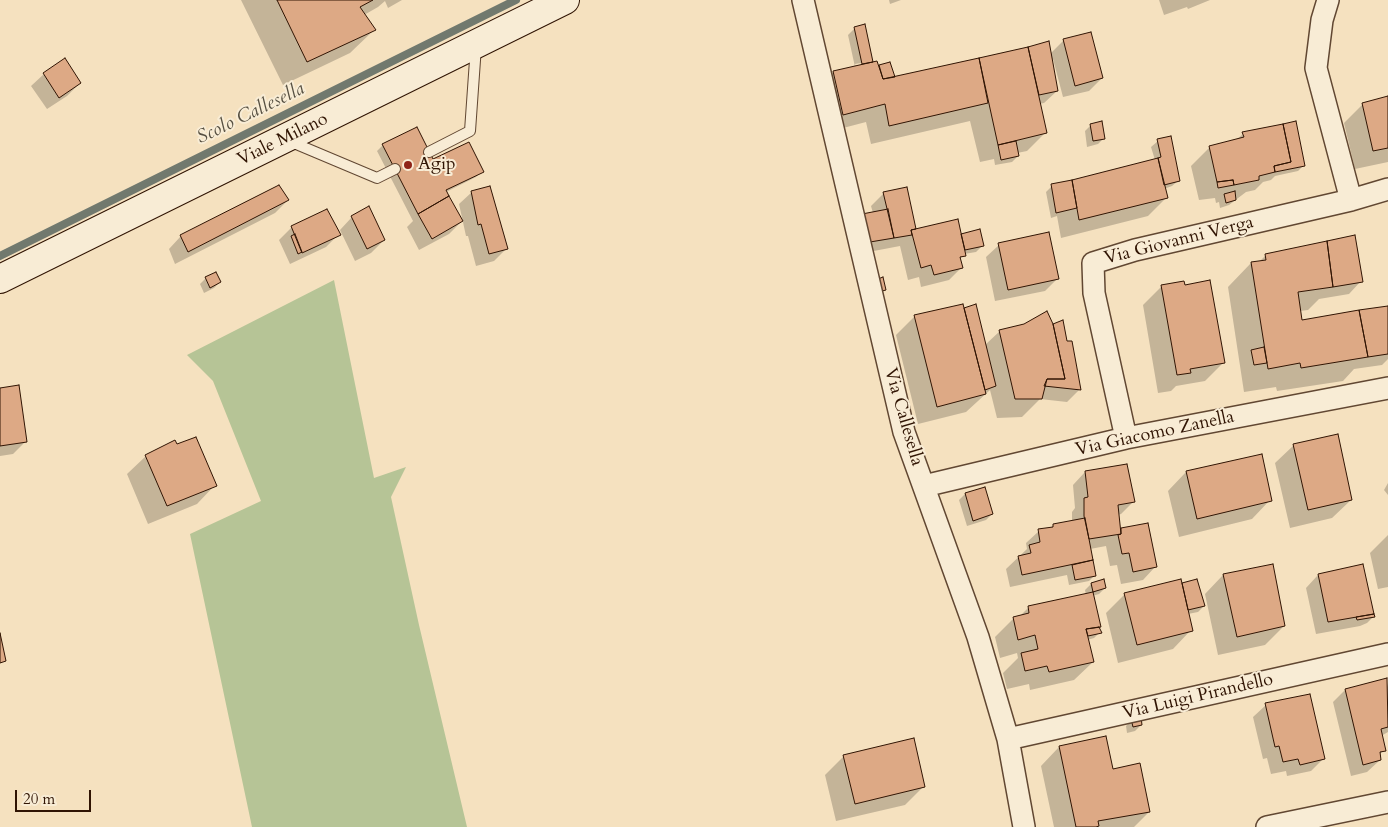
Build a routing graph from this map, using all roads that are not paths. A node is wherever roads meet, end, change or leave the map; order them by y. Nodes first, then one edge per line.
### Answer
1 (565, 0) edge
2 (803, 0) edge
3 (1328, 0) edge
4 (476, 44) junction
5 (284, 139) junction
6 (429, 152) dead end
7 (395, 170) dead end
8 (1388, 189) edge
9 (1351, 200) junction
10 (0, 279) edge
11 (1388, 388) edge
12 (1126, 438) junction
13 (924, 486) junction
14 (1388, 654) edge
15 (1008, 739) junction
16 (1388, 802) edge
17 (1024, 827) edge
18 (1267, 827) edge

1 - 4 main road, Viale Milano
2 - 13 street, Via Callesella
3 - 9 street
4 - 5 main road, Viale Milano
4 - 6 lane
5 - 7 lane
5 - 10 main road, Viale Milano
8 - 9 street, Via Giovanni Verga
9 - 12 street, Via Giovanni Verga
11 - 12 street, Via Giacomo Zanella
12 - 13 street, Via Giacomo Zanella
13 - 15 street, Via Callesella
14 - 15 street, Via Luigi Pirandello
15 - 17 street, Via Callesella
16 - 18 street

